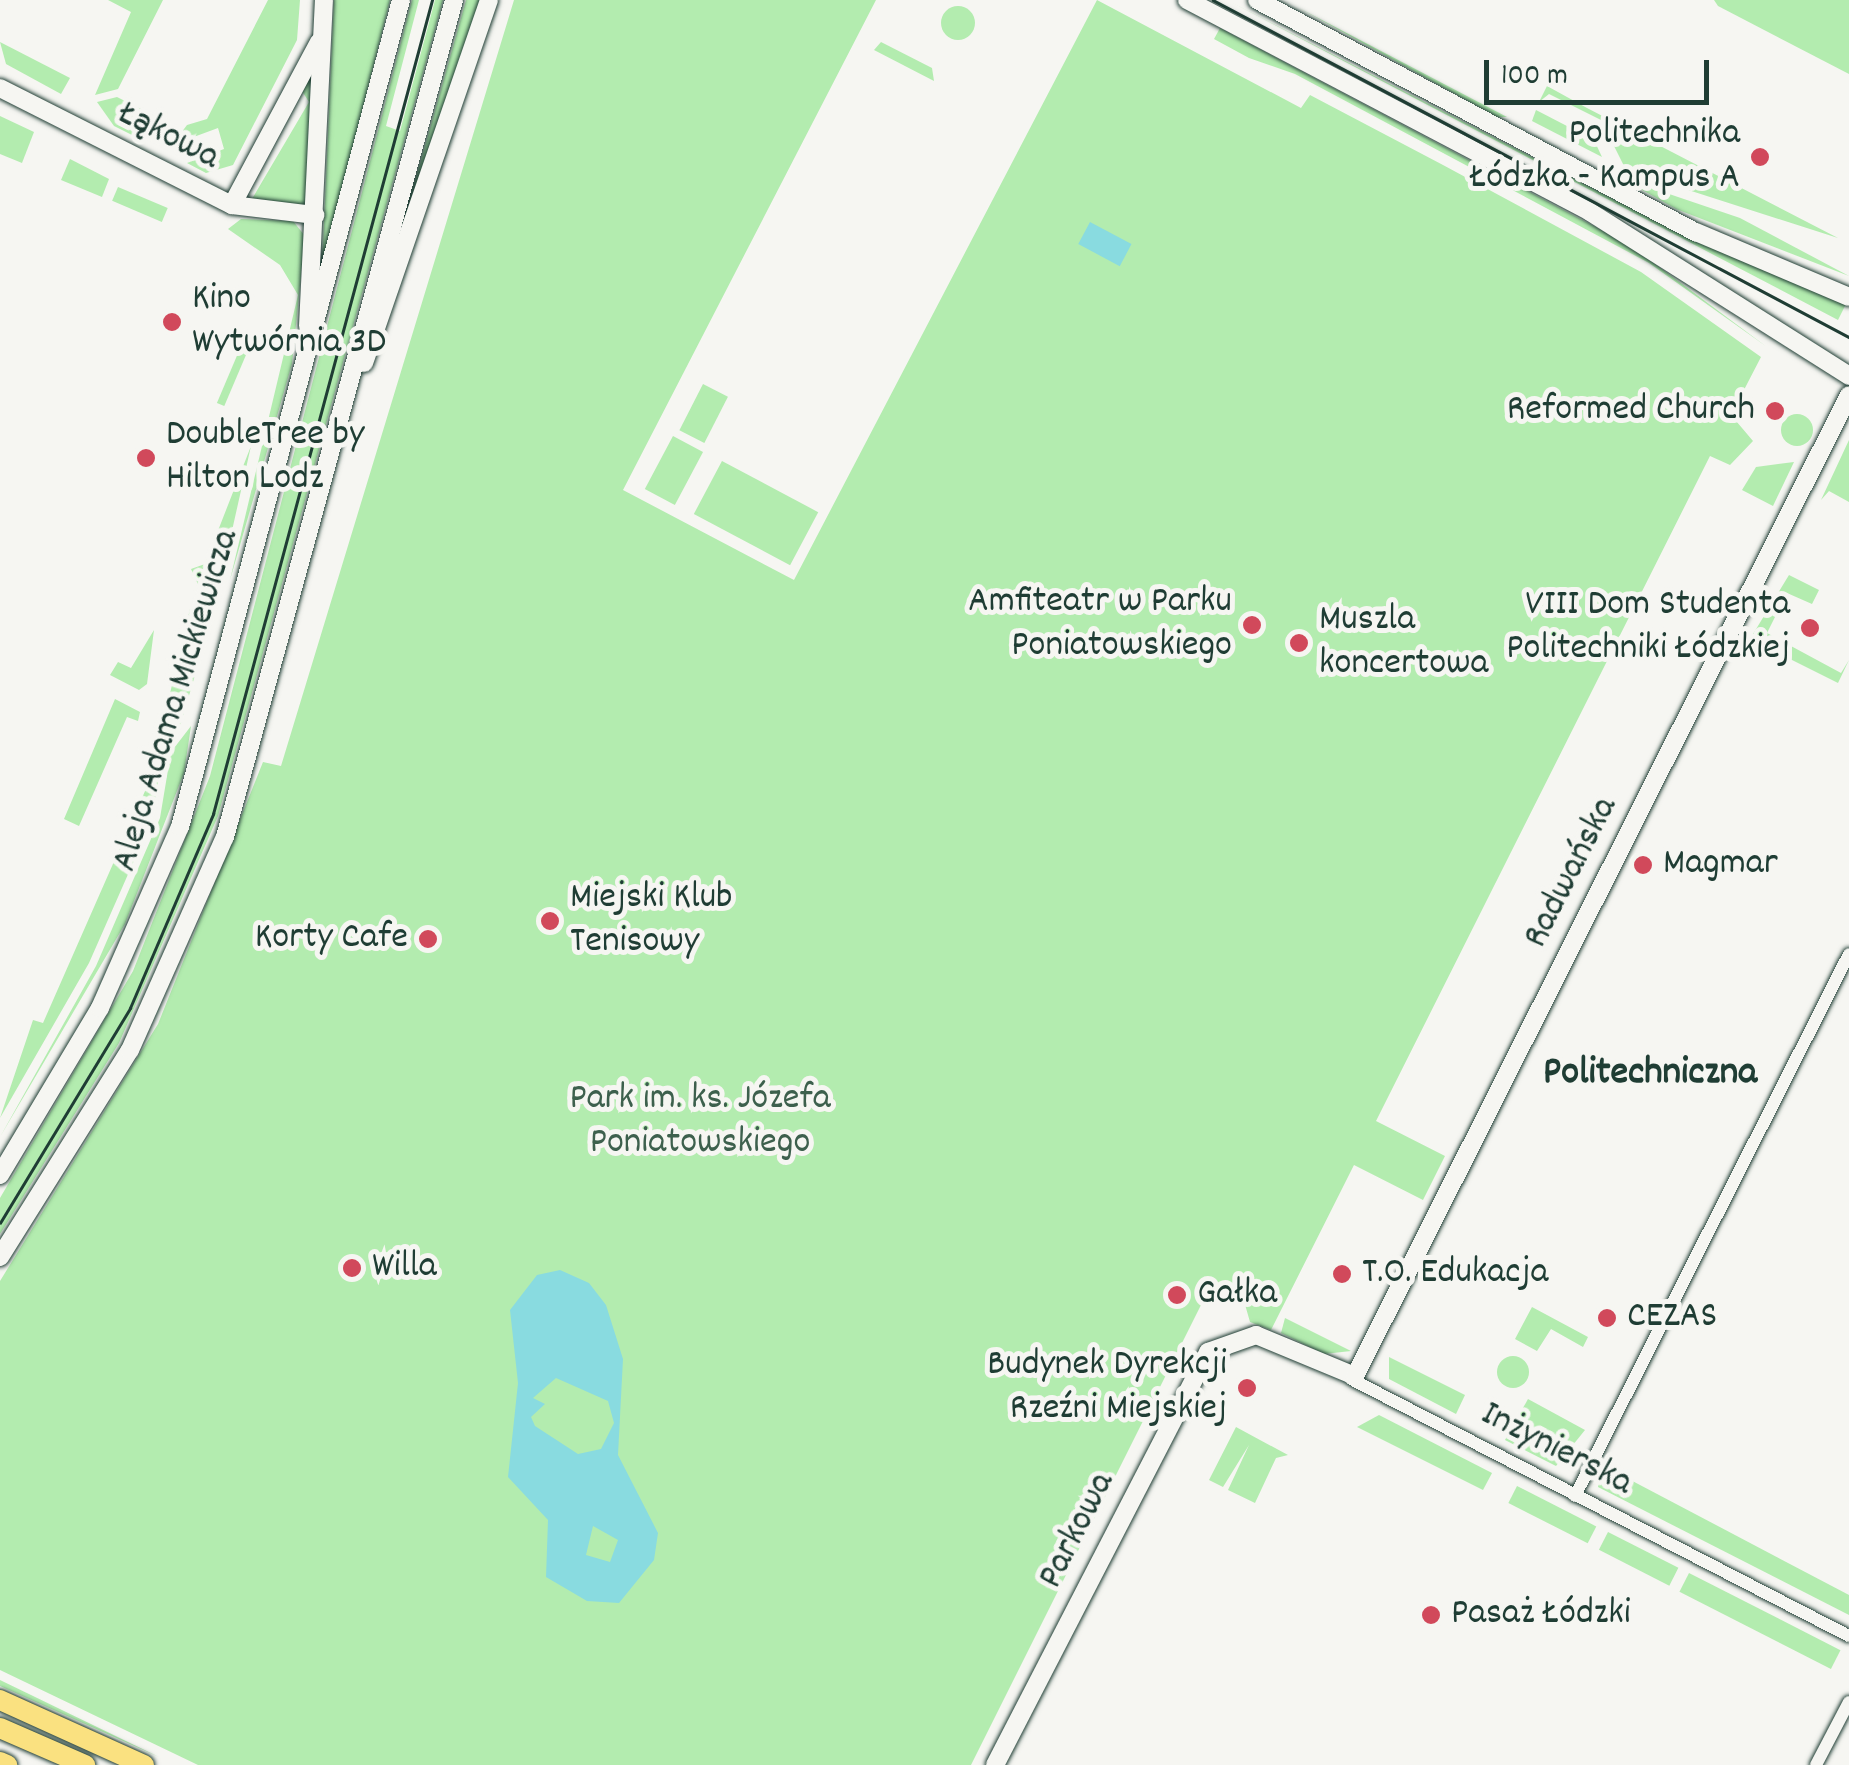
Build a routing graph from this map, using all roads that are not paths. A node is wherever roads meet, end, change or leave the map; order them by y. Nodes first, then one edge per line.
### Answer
1 (324, 0) edge
2 (401, 0) edge
3 (454, 0) edge
4 (488, 0) edge
5 (1187, 0) edge
6 (1257, 0) edge
7 (323, 34) junction
8 (0, 88) edge
9 (232, 205) junction
10 (316, 215) junction
11 (1849, 297) edge
12 (1849, 376) edge
13 (300, 391) junction
14 (1849, 394) edge
15 (346, 404) junction
16 (1849, 954) edge
17 (0, 1175) edge
18 (0, 1258) edge
19 (1230, 1337) joint
20 (1351, 1379) junction
21 (1574, 1496) junction
22 (1849, 1636) edge
23 (0, 1700) edge
24 (1849, 1702) edge
25 (0, 1728) edge
26 (0, 1762) edge
27 (7, 1765) edge
28 (85, 1765) edge
29 (144, 1765) edge
30 (995, 1765) edge
31 (1816, 1765) edge

1 - 7 main road, Aleja Adama Mickiewicza
2 - 13 main road, Aleja Adama Mickiewicza
3 - 15 main road
4 - 15 main road
5 - 12 main road
6 - 11 main road
7 - 9 main road
7 - 10 main road, Aleja Adama Mickiewicza
8 - 9 main road, Łąkowa
9 - 10 main road, Łąkowa
10 - 13 main road, Aleja Adama Mickiewicza
13 - 17 main road, Aleja Adama Mickiewicza
14 - 20 main road, Radwańska
15 - 18 main road
16 - 21 street
19 - 20 main road, Inżynierska
19 - 30 main road, Parkowa
20 - 21 street, Inżynierska
21 - 22 street, Inżynierska
23 - 29 main road
24 - 31 street
25 - 28 main road
26 - 27 main road

